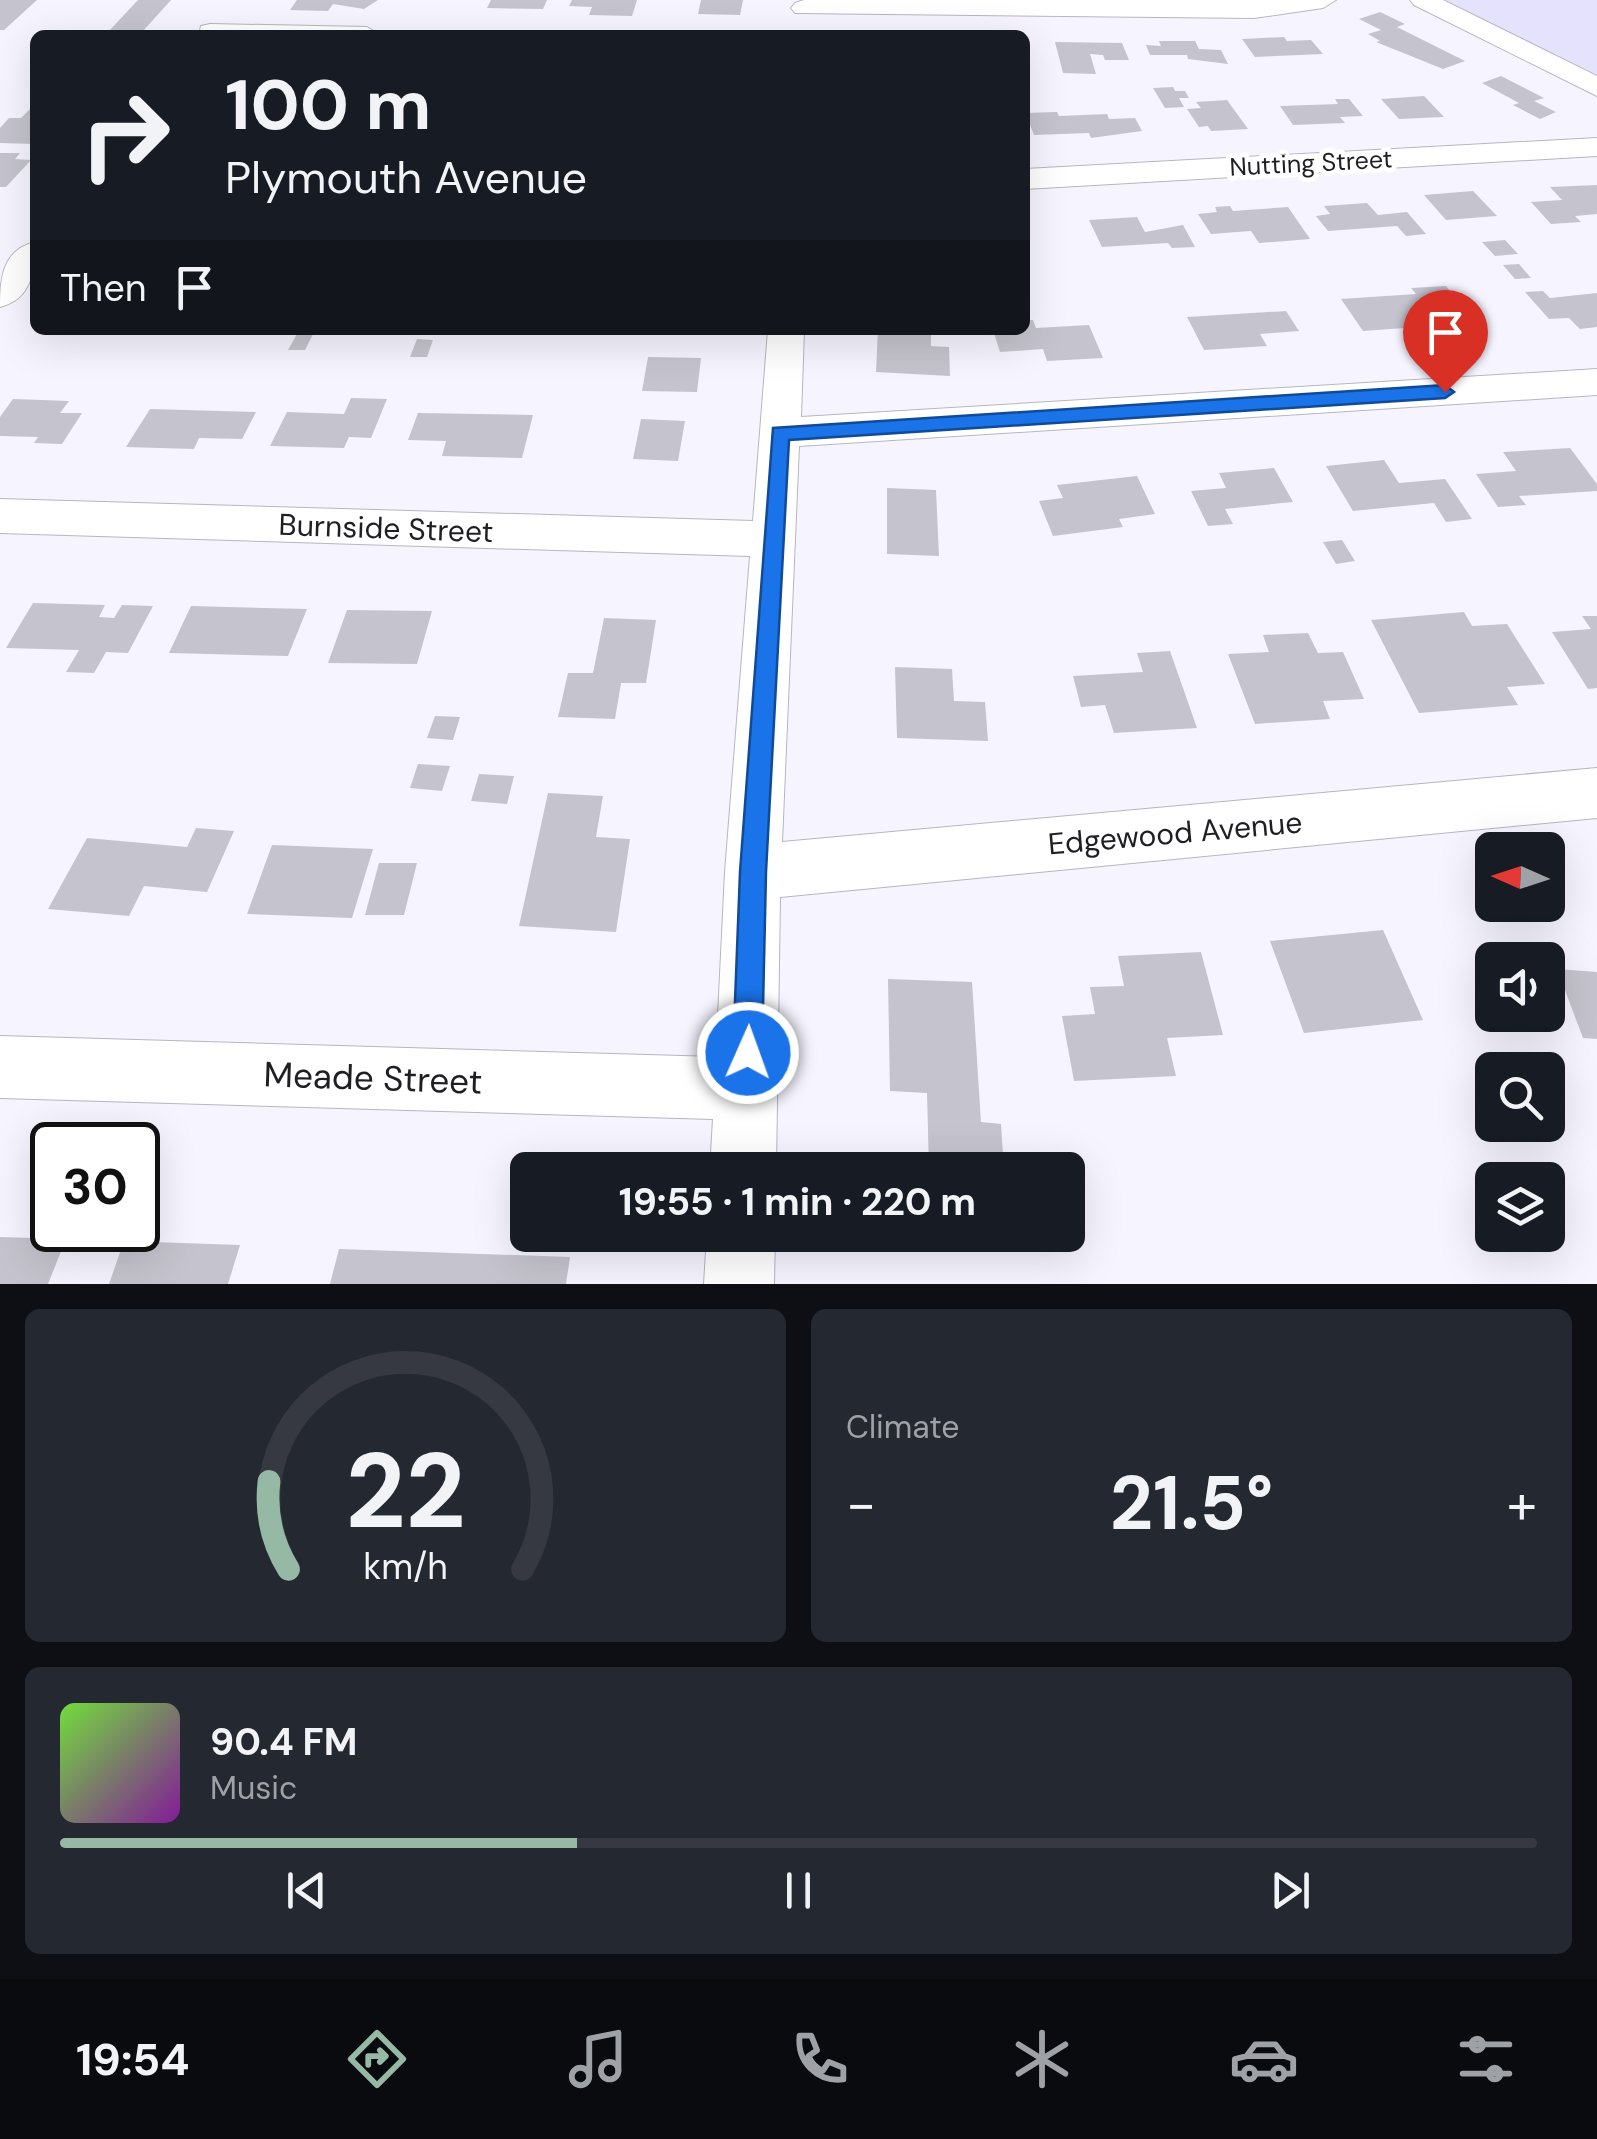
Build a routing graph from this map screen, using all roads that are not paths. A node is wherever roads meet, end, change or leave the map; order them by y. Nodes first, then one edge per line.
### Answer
1 (1323, 0) edge
2 (1422, 0) edge
3 (1099, 4) edge
4 (804, 14) edge
5 (215, 26) edge
6 (283, 30) edge
7 (1597, 87) edge
8 (1597, 147) edge
9 (1030, 179) edge
10 (29, 239) edge
11 (0, 296) edge
12 (786, 335) edge
13 (1597, 382) edge
14 (780, 433) junction
15 (0, 516) edge
16 (772, 539) junction
17 (1597, 793) edge
18 (753, 872) junction
19 (0, 1068) edge
20 (746, 1089) junction
21 (744, 1152) edge
22 (739, 1252) edge
23 (738, 1284) edge

1 - 3 street
2 - 7 street
3 - 4 street
5 - 6 street
8 - 9 street, Nutting Street
10 - 11 street
12 - 14 street
13 - 14 street
14 - 16 street
15 - 16 street, Burnside Street
16 - 18 street
17 - 18 street, Edgewood Avenue
18 - 20 street
19 - 20 street, Meade Street
20 - 21 street
22 - 23 street

